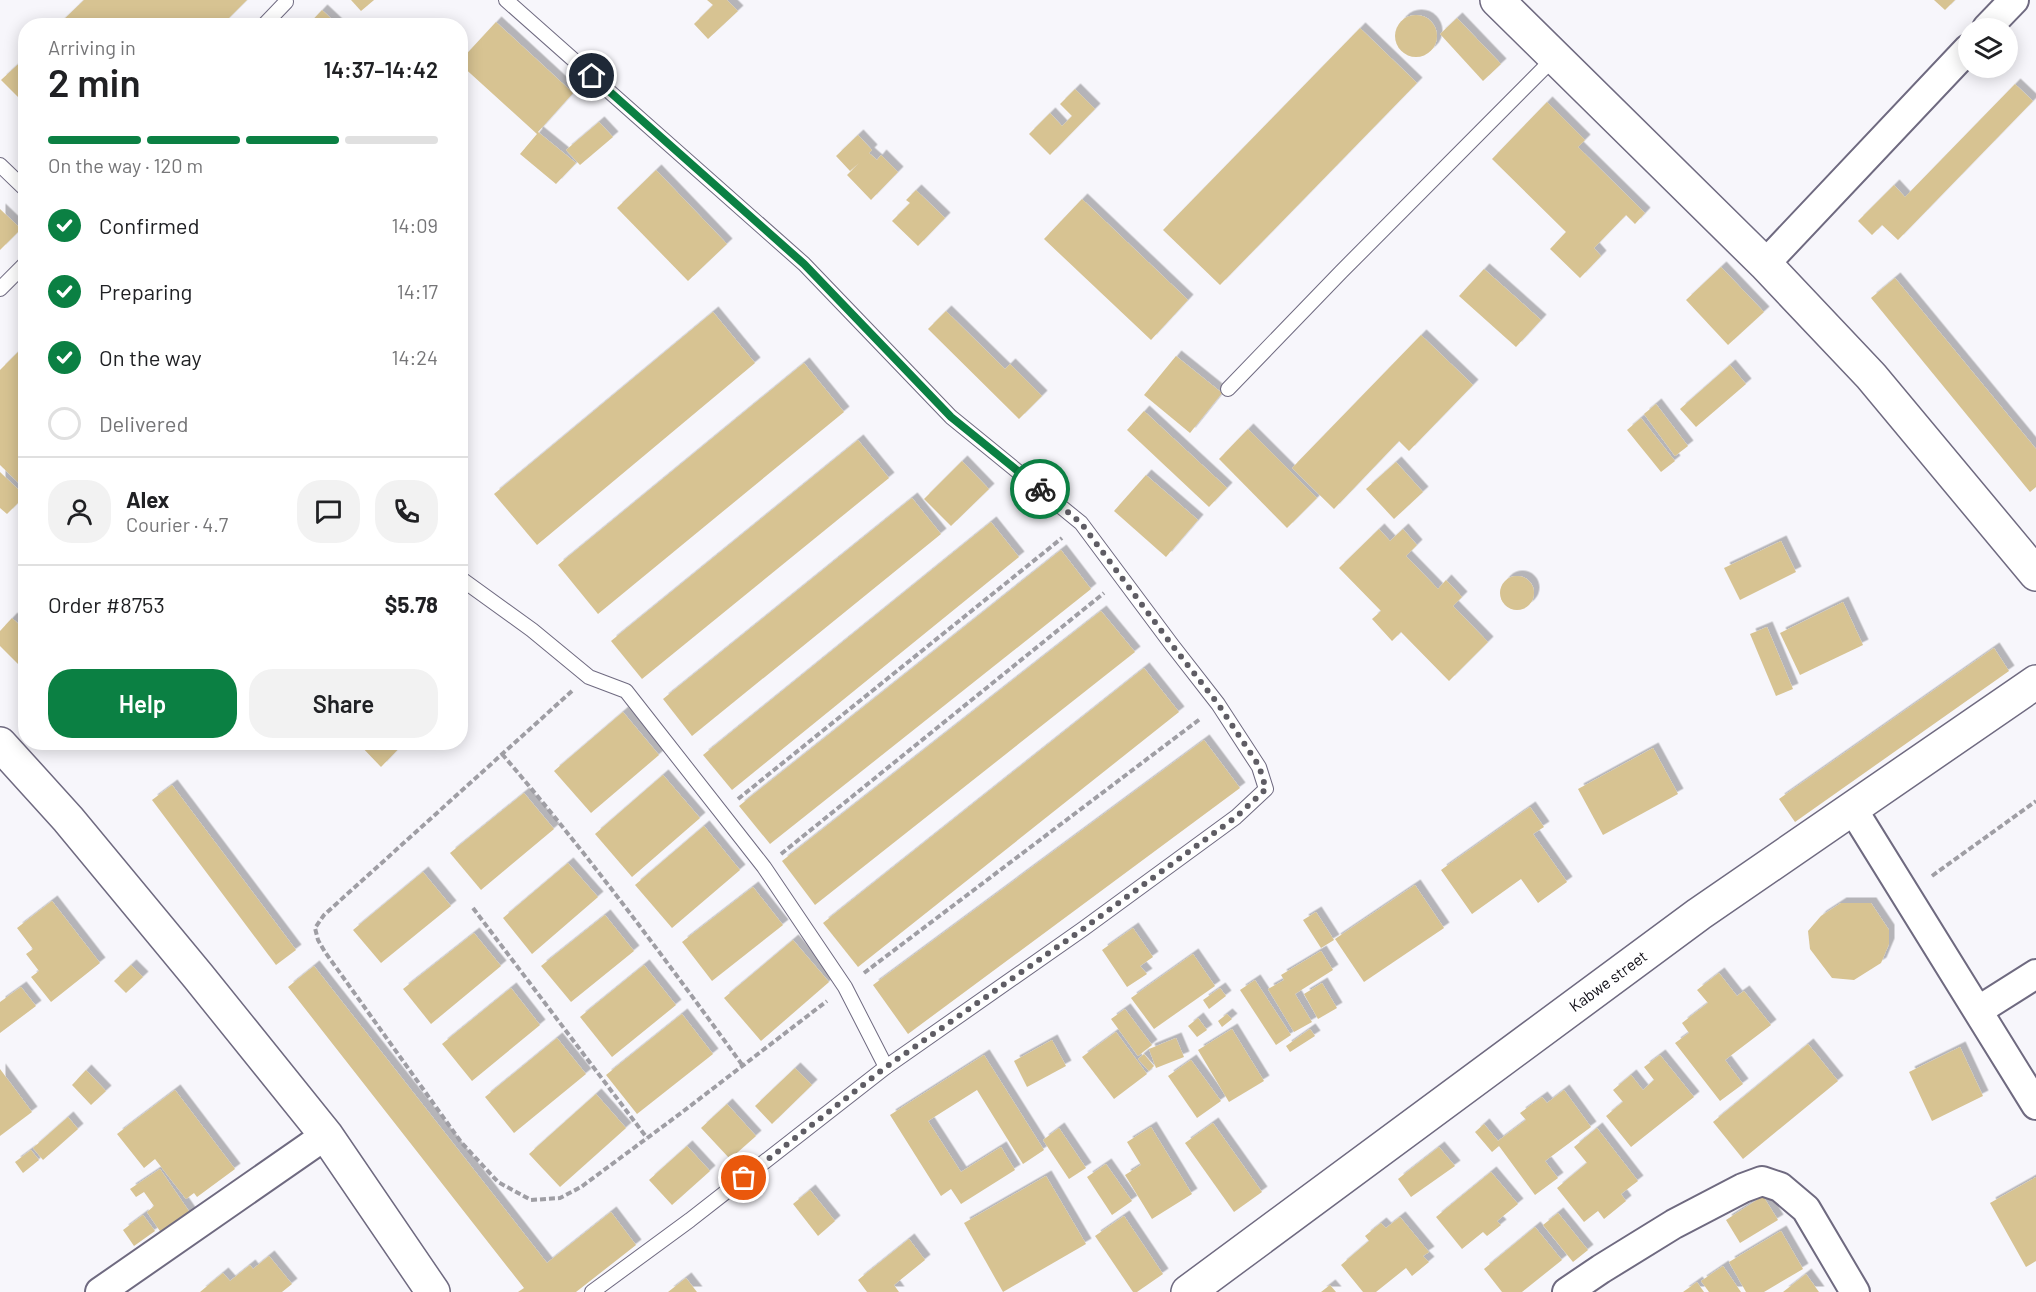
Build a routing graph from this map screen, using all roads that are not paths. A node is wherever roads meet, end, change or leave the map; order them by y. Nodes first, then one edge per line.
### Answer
1 (506, 0) edge
2 (1497, 0) edge
3 (2014, 0) edge
4 (286, 2) dead end
5 (271, 18) edge
6 (1997, 18) edge
7 (1556, 57) junction
8 (1958, 60) edge
9 (0, 165) edge
10 (18, 182) edge
11 (1766, 264) junction
12 (18, 271) edge
13 (0, 289) edge
14 (1228, 389) dead end
15 (2036, 574) edge
16 (468, 584) edge
17 (2036, 682) edge
18 (0, 744) edge
19 (1852, 808) junction
20 (2036, 974) edge
21 (1979, 1010) junction
22 (886, 1067) junction
23 (2036, 1105) edge
24 (326, 1135) junction
25 (100, 1292) edge
26 (433, 1292) edge
27 (592, 1292) edge
28 (1188, 1292) edge
29 (1567, 1292) edge
30 (1855, 1292) edge

1 - 22 lane
2 - 7 main road
3 - 6 street
4 - 5 lane
7 - 11 main road
7 - 14 lane
8 - 11 street
9 - 10 lane
11 - 15 main road
12 - 13 lane
16 - 22 lane
17 - 19 main road, Kabwe street
18 - 24 main road
19 - 21 street
19 - 28 main road, Kabwe street
20 - 21 street
21 - 23 street
22 - 27 lane
24 - 25 street
24 - 26 main road
29 - 30 street

